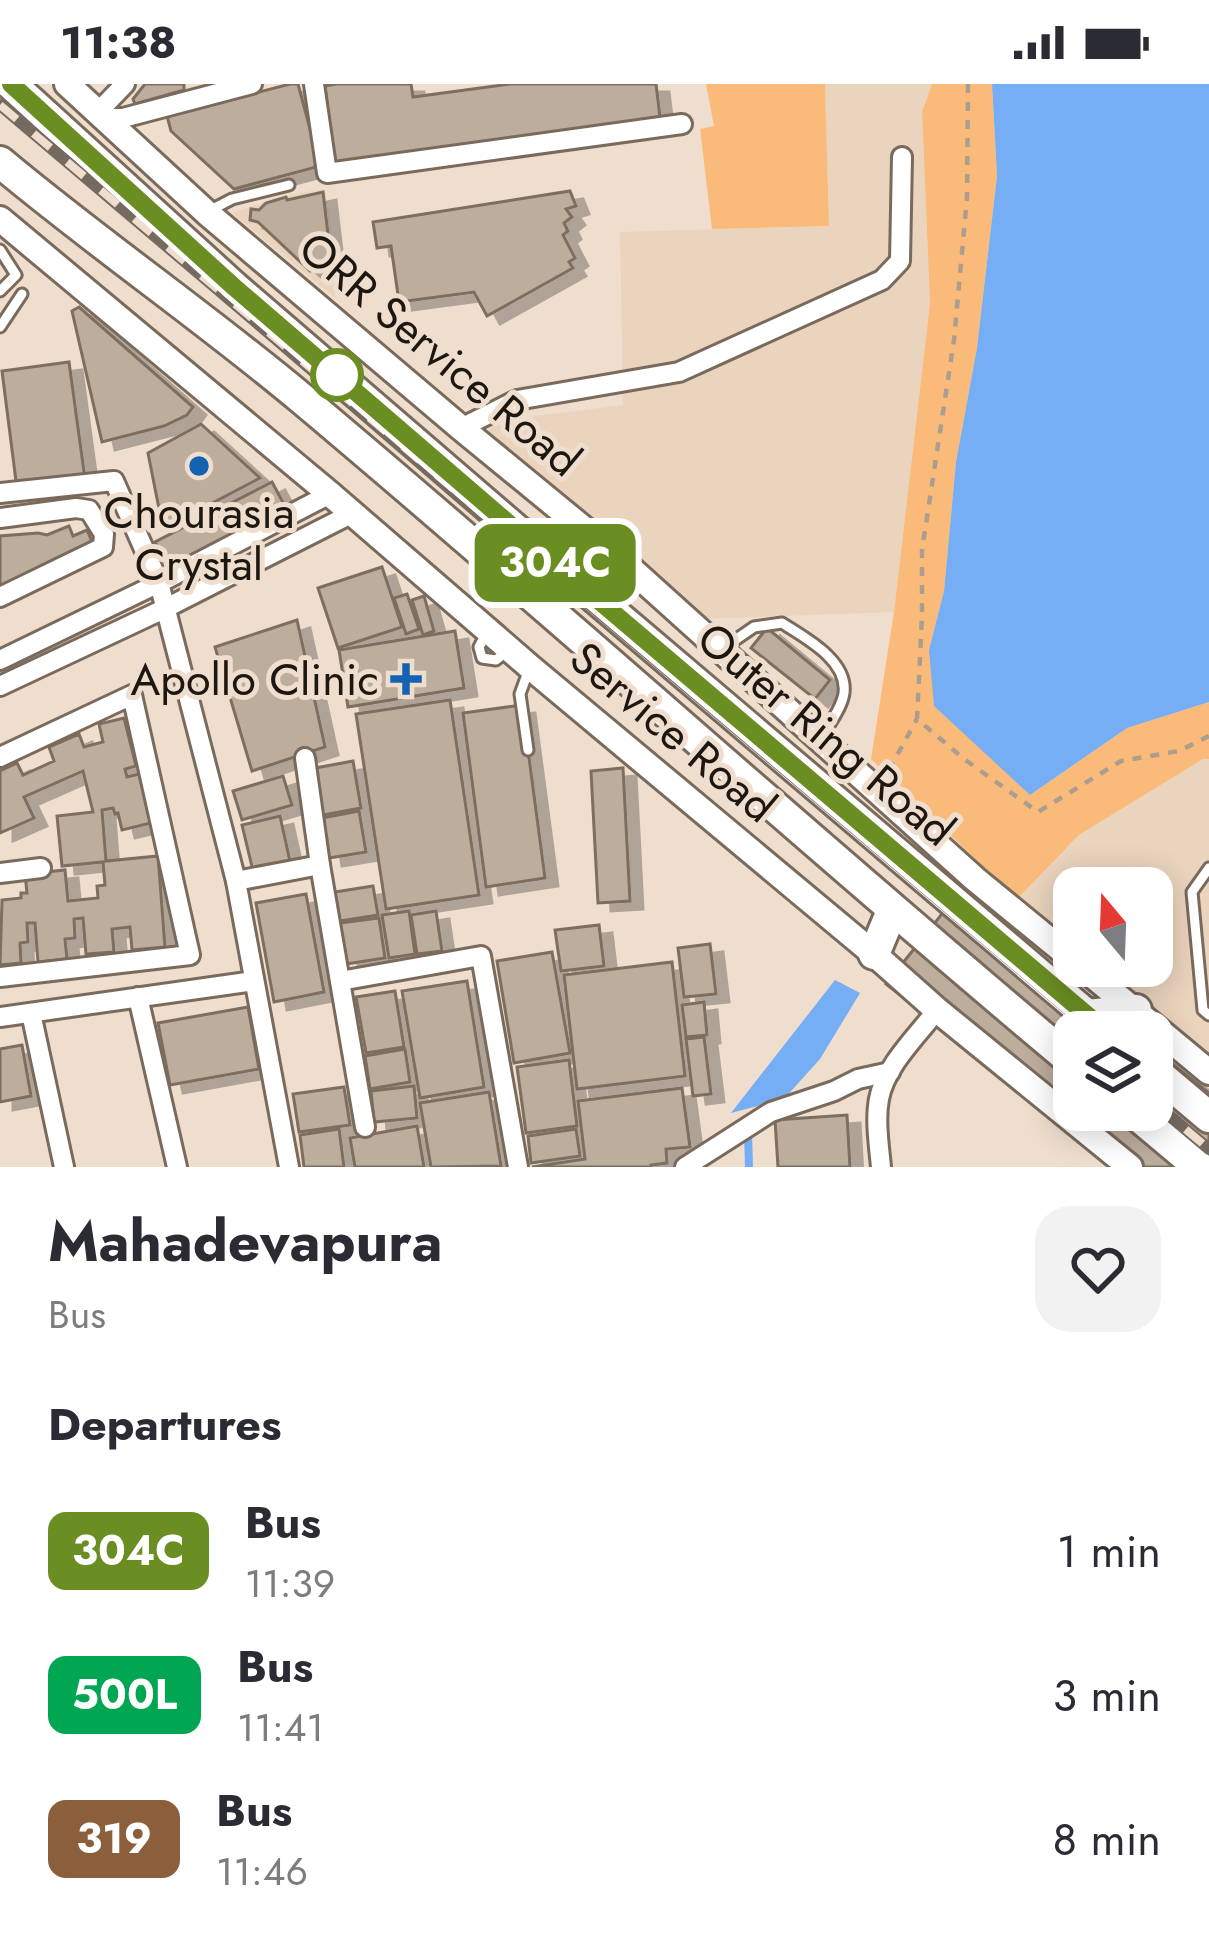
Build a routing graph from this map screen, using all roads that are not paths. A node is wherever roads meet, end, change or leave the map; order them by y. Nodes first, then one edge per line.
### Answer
1 (11, 84) edge
2 (125, 84) edge
3 (252, 84) edge
4 (314, 84) edge
5 (72, 86) edge
6 (102, 115) junction
7 (682, 124) dead end
8 (902, 157) dead end
9 (0, 162) edge
10 (289, 185) dead end
11 (207, 212) junction
12 (0, 219) edge
13 (10, 248) edge
14 (0, 291) edge
15 (22, 294) dead end
16 (0, 327) edge
17 (461, 428) junction
18 (0, 494) edge
19 (330, 494) junction
20 (352, 514) junction
21 (0, 518) edge
22 (159, 583) junction
23 (0, 597) edge
24 (164, 609) junction
25 (721, 650) junction
26 (0, 660) edge
27 (530, 667) junction
28 (0, 686) edge
29 (821, 740) junction
30 (528, 750) dead end
31 (0, 757) edge
32 (305, 758) dead end
33 (320, 865) junction
34 (41, 868) dead end
35 (1209, 868) edge
36 (0, 872) edge
37 (236, 881) junction
38 (892, 911) junction
39 (1053, 943) edge
40 (874, 953) junction
41 (0, 977) edge
42 (254, 981) junction
43 (340, 981) junction
44 (1107, 987) edge
45 (138, 997) junction
46 (937, 1010) junction
47 (1136, 1010) junction
48 (1083, 1011) edge
49 (1133, 1011) edge
50 (1207, 1012) edge
51 (31, 1013) junction
52 (0, 1017) edge
53 (1053, 1045) edge
54 (890, 1072) junction
55 (1209, 1072) edge
56 (1173, 1087) edge
57 (1209, 1117) edge
58 (364, 1127) dead end
59 (1156, 1131) edge
60 (64, 1167) edge
61 (177, 1167) edge
62 (290, 1167) edge
63 (518, 1167) edge
64 (685, 1167) edge
65 (881, 1167) edge
66 (1130, 1167) edge
67 (1199, 1167) edge

1 - 48 highway, Outer Ring Road
2 - 6 street
3 - 6 street
4 - 7 street
5 - 6 street, ORR Service Road
6 - 11 street, ORR Service Road
8 - 17 street
9 - 38 highway, Outer Ring Road
10 - 11 lane
11 - 17 street, ORR Service Road
12 - 13 street, Service Road
13 - 14 lane
13 - 19 street, Service Road
15 - 16 lane
17 - 25 street, ORR Service Road
18 - 22 street
19 - 20 street, Service Road
19 - 22 street
20 - 24 street
20 - 27 street, Service Road
21 - 23 street
22 - 24 street
22 - 26 street
24 - 28 street
24 - 37 street
25 - 29 street, ORR Service Road
25 - 29 lane
27 - 30 lane
27 - 40 street, Service Road
29 - 39 street, ORR Service Road
31 - 41 street
32 - 33 street
33 - 37 street
33 - 43 street
34 - 36 street
35 - 50 lane
37 - 42 street
38 - 40 highway
38 - 53 highway, Outer Ring Road
40 - 46 street, Service Road
42 - 45 street
42 - 62 street
43 - 58 street
43 - 63 street
44 - 47 street
45 - 51 street
45 - 61 street
46 - 54 street
46 - 66 street, Service Road
47 - 49 highway
47 - 55 street
51 - 52 street
51 - 60 street
54 - 64 street
54 - 65 street
56 - 57 highway
59 - 67 highway

